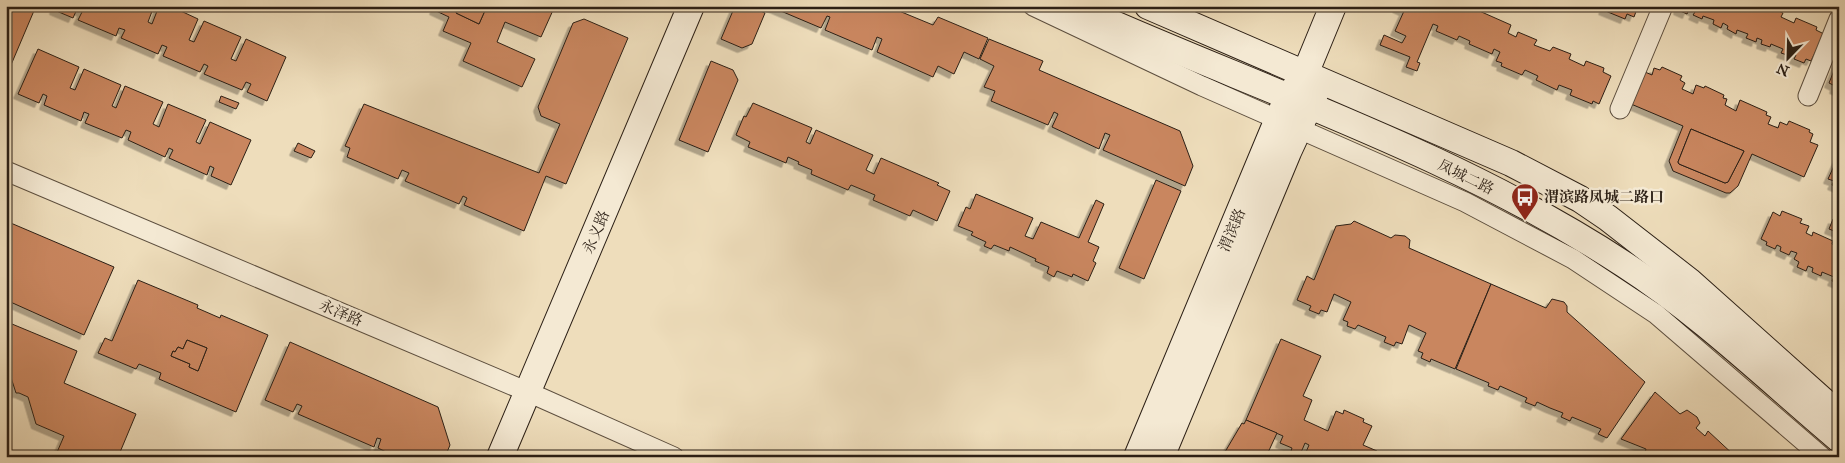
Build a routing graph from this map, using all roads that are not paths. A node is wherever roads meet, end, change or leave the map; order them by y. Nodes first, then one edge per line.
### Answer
1 (691, 6) edge
2 (1032, 6) edge
3 (1074, 6) edge
4 (1148, 6) edge
5 (1333, 6) edge
6 (1350, 6) edge
7 (1663, 6) edge
8 (1839, 19) edge
9 (1313, 77) junction
10 (1808, 96) dead end
11 (1620, 109) dead end
12 (1294, 113) junction
13 (6, 171) edge
14 (528, 392) junction
15 (1839, 415) edge
16 (1839, 439) edge
17 (500, 457) edge
18 (674, 457) edge
19 (1137, 457) edge
20 (1161, 457) edge
21 (1822, 457) edge

1 - 14 main road, 永义路
2 - 12 street
3 - 12 main road, 凤城二路
4 - 9 main road, 凤城二路
5 - 9 main road, 渭滨路
6 - 9 main road, 渭滨路
7 - 11 street
8 - 10 street
9 - 12 main road, 渭滨路
9 - 15 main road, 凤城二路
12 - 16 main road, 凤城二路
12 - 19 main road, 渭滨路
12 - 20 main road, 渭滨路
12 - 21 street
13 - 14 street, 永泽路
14 - 17 main road, 永义路
14 - 18 street, 永泽路

